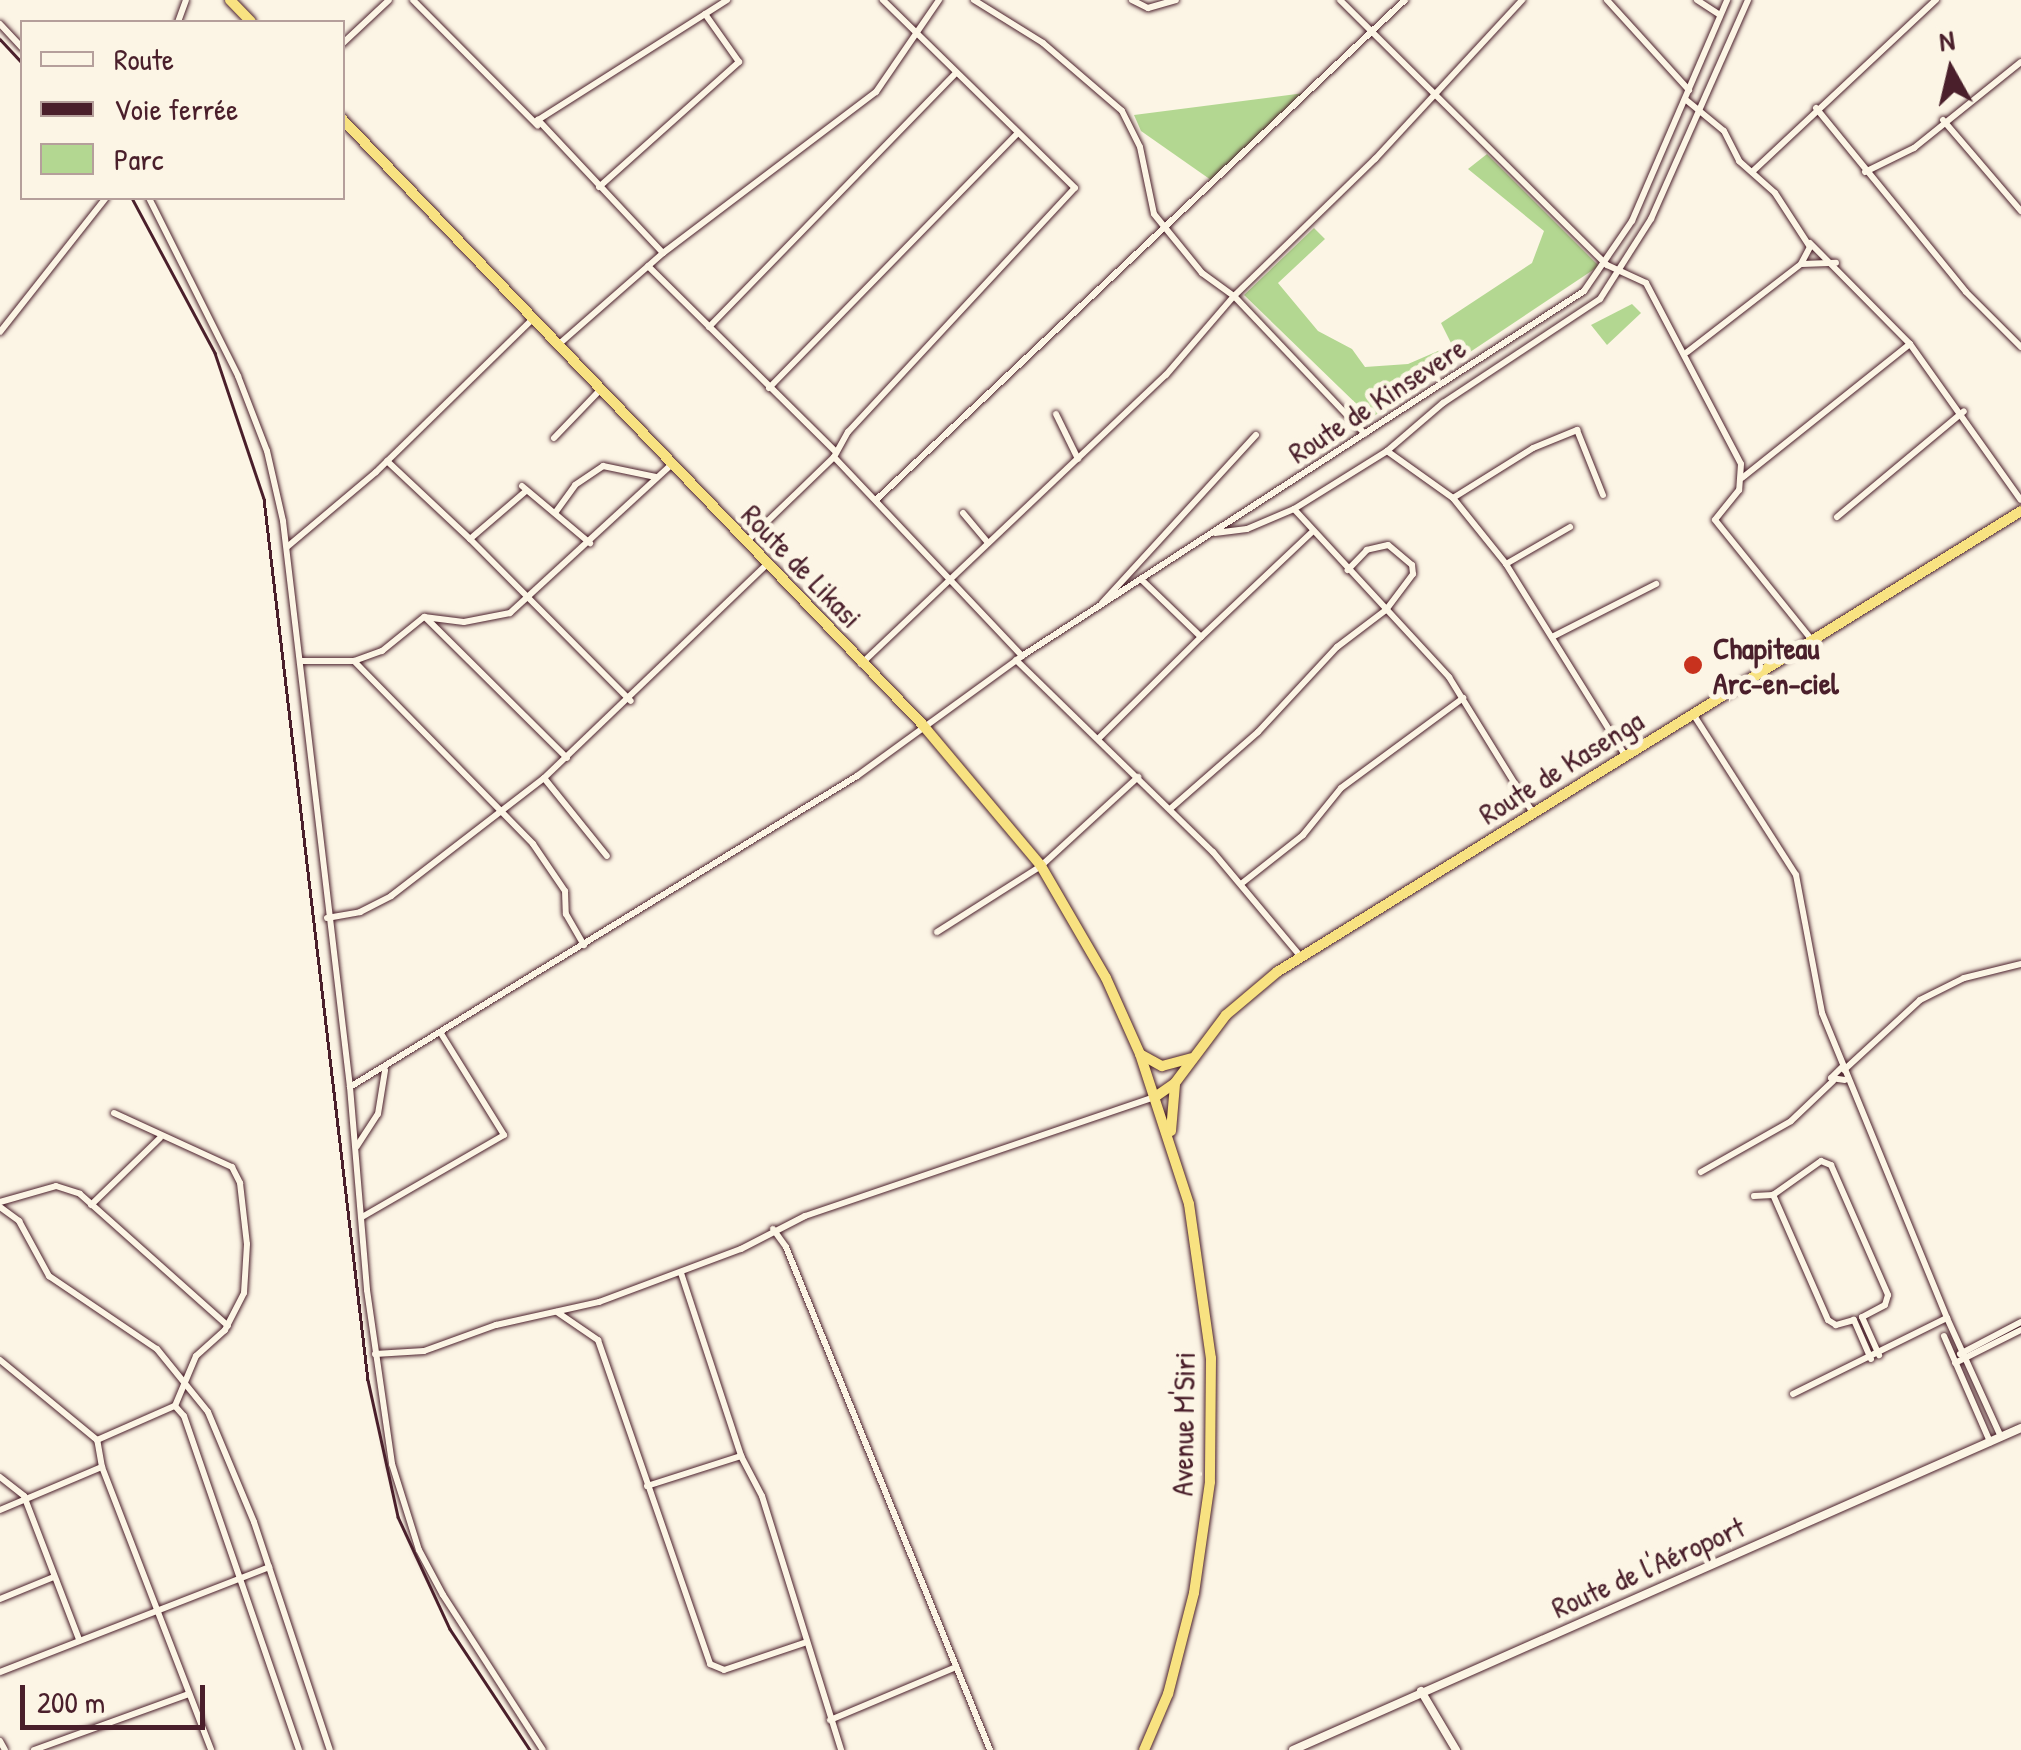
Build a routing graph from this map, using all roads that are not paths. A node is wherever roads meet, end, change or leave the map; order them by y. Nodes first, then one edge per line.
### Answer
1 (230, 0) edge
2 (389, 0) edge
3 (413, 0) edge
4 (883, 0) edge
5 (939, 0) edge
6 (974, 0) edge
7 (1132, 0) edge
8 (1176, 0) edge
9 (1340, 0) edge
10 (1405, 0) edge
11 (1522, 0) edge
12 (1607, 0) edge
13 (1698, 0) edge
14 (1727, 0) edge
15 (1748, 0) edge
16 (1936, 0) edge
17 (723, 1) edge
18 (706, 14) junction
19 (1720, 15) junction
20 (249, 20) edge
21 (0, 24) edge
22 (920, 33) junction
23 (1374, 33) junction
24 (345, 41) edge
25 (20, 46) edge
26 (2021, 62) edge
27 (956, 73) junction
28 (1689, 90) junction
29 (1436, 95) junction
30 (1685, 98) junction
31 (1816, 108) junction
32 (1699, 109) junction
33 (1943, 120) junction
34 (345, 122) edge
35 (538, 126) junction
36 (1016, 135) junction
37 (1752, 172) junction
38 (1865, 172) junction
39 (600, 187) junction
40 (104, 200) edge
41 (150, 200) edge
42 (2021, 211) edge
43 (1167, 226) junction
44 (1809, 242) junction
45 (663, 253) junction
46 (1836, 263) junction
47 (1801, 264) junction
48 (1607, 265) junction
49 (648, 266) junction
50 (1622, 271) junction
51 (1234, 296) junction
52 (533, 320) junction
53 (708, 327) junction
54 (0, 332) edge
55 (1910, 344) junction
56 (557, 346) junction
57 (2021, 347) edge
58 (1687, 352) junction
59 (769, 388) junction
60 (600, 390) junction
61 (1964, 411) junction
62 (1056, 414) dead end
63 (1366, 434) junction
64 (1256, 435) dead end
65 (554, 438) dead end
66 (1387, 451) junction
67 (835, 454) junction
68 (1078, 459) junction
69 (387, 462) junction
70 (671, 465) junction
71 (658, 478) junction
72 (1741, 479) junction
73 (1603, 494) dead end
74 (1453, 498) junction
75 (876, 500) junction
76 (2021, 500) edge
77 (1294, 509) junction
78 (2021, 511) edge
79 (555, 513) junction
80 (963, 513) dead end
81 (1837, 516) dead end
82 (1570, 526) dead end
83 (1312, 532) junction
84 (1209, 534) junction
85 (470, 539) junction
86 (590, 543) junction
87 (746, 543) junction
88 (988, 543) junction
89 (288, 547) junction
90 (1506, 564) junction
91 (766, 565) junction
92 (1348, 570) junction
93 (951, 578) junction
94 (1142, 580) junction
95 (1656, 584) dead end
96 (529, 600) junction
97 (1100, 606) junction
98 (1386, 610) junction
99 (424, 616) junction
100 (1201, 637) junction
101 (1552, 637) junction
102 (1812, 640) junction
103 (1019, 658) junction
104 (354, 660) junction
105 (300, 661) junction
106 (860, 664) junction
107 (1463, 698) junction
108 (631, 701) junction
109 (1693, 714) junction
110 (922, 724) junction
111 (1098, 738) junction
112 (1625, 755) junction
113 (567, 758) junction
114 (1138, 777) junction
115 (544, 778) junction
116 (1170, 809) junction
117 (502, 810) junction
118 (1534, 814) junction
119 (607, 856) dead end
120 (1041, 866) junction
121 (1241, 884) junction
122 (327, 918) junction
123 (936, 932) dead end
124 (584, 945) junction
125 (1301, 957) junction
126 (2021, 964) edge
127 (442, 1035) junction
128 (1140, 1054) junction
129 (1192, 1058) junction
130 (386, 1069) junction
131 (1843, 1069) junction
132 (1846, 1080) junction
133 (1833, 1081) junction
134 (1175, 1083) junction
135 (350, 1087) junction
136 (1155, 1097) junction
137 (114, 1113) dead end
138 (160, 1138) junction
139 (1172, 1142) junction
140 (356, 1147) junction
141 (1702, 1172) dead end
142 (1773, 1195) junction
143 (1754, 1196) dead end
144 (91, 1204) junction
145 (0, 1205) edge
146 (362, 1218) junction
147 (773, 1229) junction
148 (681, 1272) junction
149 (556, 1312) junction
150 (1858, 1318) junction
151 (1947, 1318) junction
152 (1936, 1325) junction
153 (228, 1326) junction
154 (2019, 1327) edge
155 (1954, 1332) junction
156 (1924, 1335) junction
157 (1942, 1336) junction
158 (374, 1354) junction
159 (1963, 1355) junction
160 (1875, 1357) junction
161 (0, 1360) edge
162 (1954, 1360) junction
163 (186, 1381) junction
164 (1793, 1394) dead end
165 (174, 1406) junction
166 (2021, 1428) edge
167 (2001, 1437) junction
168 (97, 1440) junction
169 (1990, 1442) junction
170 (740, 1456) junction
171 (102, 1467) junction
172 (0, 1477) edge
173 (647, 1486) junction
174 (24, 1496) junction
175 (0, 1510) edge
176 (269, 1567) junction
177 (54, 1577) junction
178 (240, 1578) junction
179 (0, 1599) edge
180 (160, 1608) junction
181 (79, 1639) junction
182 (804, 1642) junction
183 (956, 1667) junction
184 (0, 1672) edge
185 (1421, 1690) junction
186 (189, 1694) junction
187 (830, 1720) junction
188 (0, 1741) edge
189 (1147, 1746) edge
190 (5, 1750) edge
191 (34, 1750) edge
192 (211, 1750) edge
193 (299, 1750) edge
194 (330, 1750) edge
195 (543, 1750) edge
196 (841, 1750) edge
197 (990, 1750) edge
198 (1293, 1750) edge
199 (1456, 1750) edge

1 - 20 highway
2 - 24 street
3 - 35 street
4 - 22 street
5 - 22 street
6 - 43 street
7 - 8 street
9 - 23 street
10 - 23 street
11 - 29 street
12 - 28 street
13 - 19 street
14 - 19 street, Route de Kinsevere
15 - 32 street
16 - 31 street
17 - 18 street
18 - 35 street
18 - 39 street
19 - 28 street, Route de Kinsevere
21 - 25 street
22 - 27 street
22 - 45 street
23 - 29 street
23 - 43 street
26 - 33 street
27 - 36 street
27 - 53 street
28 - 30 street, Route de Kinsevere
29 - 48 street
29 - 51 street
30 - 32 street
30 - 48 street, Route de Kinsevere
31 - 37 street
31 - 38 street
32 - 37 street
32 - 50 street
33 - 38 street
33 - 42 street
34 - 52 highway, Route de Likasi
35 - 39 street
36 - 59 street
36 - 67 street
37 - 44 street
38 - 57 street
39 - 45 street
40 - 54 street
41 - 89 street
43 - 51 street
43 - 75 street
44 - 46 street
44 - 47 street
45 - 49 street
46 - 47 street
46 - 55 street
47 - 58 street
48 - 50 street
48 - 63 street, Route de Kinsevere
49 - 53 street
49 - 56 street
50 - 58 street
50 - 66 street
51 - 63 street
51 - 68 street
52 - 56 highway, Route de Likasi
52 - 69 street
53 - 59 street
55 - 61 street
55 - 72 street
56 - 60 highway, Route de Likasi
58 - 72 street
59 - 67 street
60 - 65 street
60 - 70 highway, Route de Likasi
61 - 76 street
61 - 81 street
62 - 68 street
63 - 84 street, Route de Kinsevere
64 - 97 street
66 - 74 street
66 - 77 street
67 - 75 street
67 - 87 street
68 - 88 street
69 - 85 street
69 - 89 street
70 - 71 street
70 - 87 highway, Route de Likasi
71 - 79 street
71 - 86 street
72 - 102 street
73 - 74 street
74 - 90 street
75 - 93 street
77 - 83 street
77 - 84 street
78 - 102 highway, Route de Kasenga
79 - 85 street
79 - 86 street
80 - 88 street
82 - 90 street
83 - 92 street
83 - 100 street
84 - 94 street, Route de Kinsevere
85 - 96 street
86 - 96 street
87 - 91 highway, Route de Likasi
88 - 93 street
89 - 105 street
90 - 101 street
91 - 106 highway, Route de Likasi
91 - 108 street
92 - 98 street
92 - 98 street
93 - 103 street
93 - 106 street
94 - 97 street, Route de Kinsevere
94 - 100 street
95 - 101 street
96 - 99 street
96 - 108 street
97 - 103 street, Route de Kinsevere
98 - 107 street
98 - 116 street
99 - 104 street
99 - 113 street
100 - 111 street
101 - 112 street
102 - 109 highway, Route de Kasenga
103 - 110 street, Route de Kinsevere
103 - 111 street
104 - 105 street
104 - 117 street
105 - 122 street
106 - 110 highway, Route de Likasi
107 - 118 street
107 - 121 street
108 - 113 street
109 - 112 highway, Route de Kasenga
109 - 131 street
110 - 120 highway, Route de Likasi
110 - 124 street, Route de Kinsevere
111 - 114 street
112 - 118 highway, Route de Kasenga
113 - 115 street
114 - 116 street
114 - 120 street
115 - 117 street
115 - 119 street
116 - 121 street
117 - 122 street
117 - 124 street
118 - 125 highway, Route de Kasenga
120 - 123 street
120 - 128 highway, Route de Likasi
121 - 125 street
122 - 135 street
124 - 127 street, Route de Kinsevere
125 - 129 highway, Route de Kasenga
126 - 131 street
127 - 130 street, Route de Kinsevere
127 - 146 street
128 - 129 highway
128 - 136 highway, Route de Likasi
129 - 134 highway, Route de Kasenga
130 - 135 street, Route de Kinsevere
130 - 140 street
131 - 132 street
131 - 133 street
132 - 133 street
132 - 151 street
133 - 141 street
134 - 136 highway, Route de Kasenga
134 - 139 highway
135 - 140 street
136 - 139 highway, Avenue M'Siri
136 - 147 street
137 - 138 street
138 - 144 street
138 - 153 street
139 - 189 highway, Avenue M'Siri
140 - 146 street
142 - 143 street
142 - 150 street
142 - 150 street
144 - 145 street
144 - 153 street
145 - 163 street
146 - 158 street
147 - 148 street
147 - 183 street
148 - 149 street
148 - 170 street
149 - 158 street
149 - 173 street
150 - 160 street
151 - 152 street
151 - 155 street
152 - 156 street
152 - 157 street
153 - 163 street
154 - 159 street
155 - 157 street
155 - 159 street
156 - 157 street
156 - 160 street
157 - 162 street
158 - 195 street
159 - 162 street
159 - 167 street
160 - 164 street
161 - 168 street
162 - 169 street
163 - 165 street
163 - 176 street
165 - 168 street
165 - 178 street
166 - 167 main road, Route de l'Aéroport
167 - 169 main road, Route de l'Aéroport
168 - 171 street
169 - 185 main road, Route de l'Aéroport
170 - 173 street
170 - 182 street
171 - 174 street
171 - 180 street
172 - 174 street
173 - 182 street
174 - 175 street
174 - 177 street
176 - 178 street
176 - 194 street
177 - 179 street
177 - 181 street
178 - 180 street
178 - 193 street
180 - 181 street
180 - 186 street
181 - 184 street
182 - 187 street
183 - 187 street
183 - 197 street
185 - 198 main road, Route de l'Aéroport
185 - 199 main road
186 - 191 street
186 - 192 street
187 - 196 street
188 - 190 street

